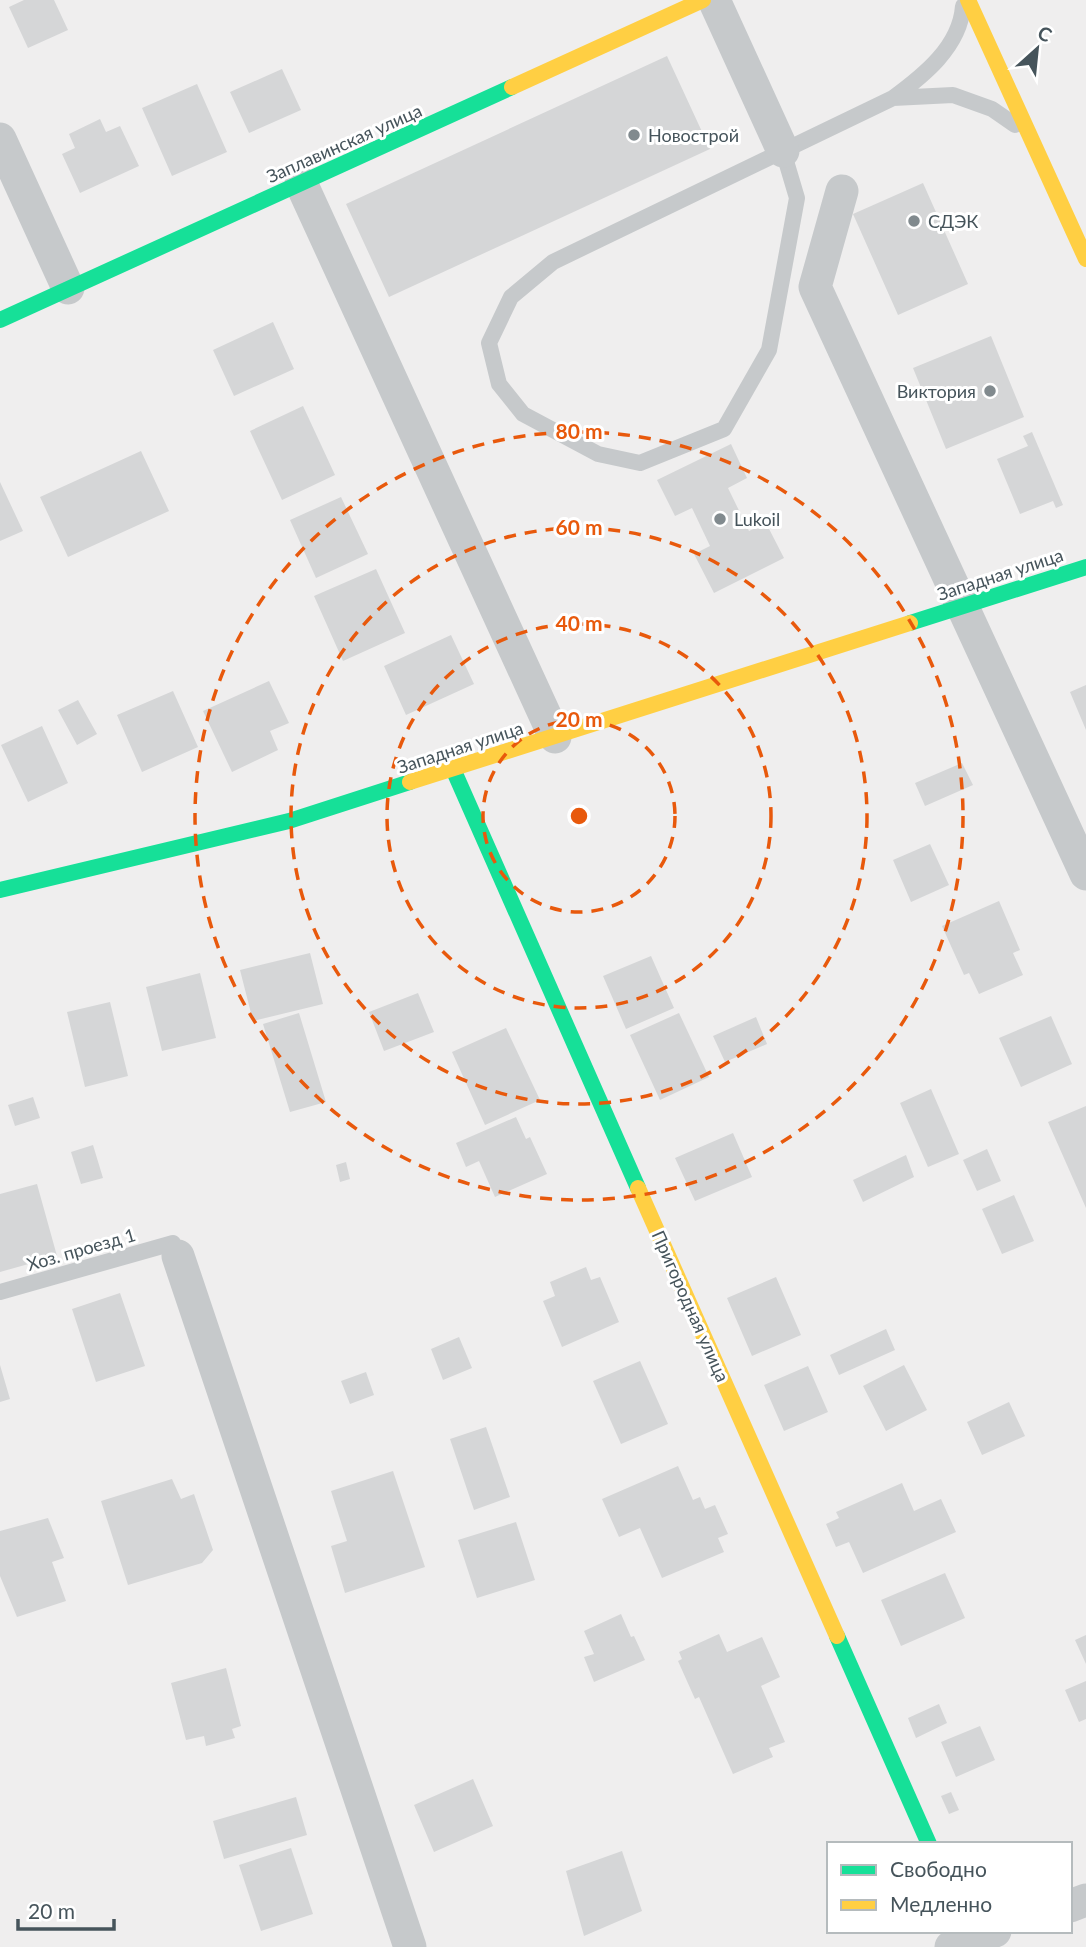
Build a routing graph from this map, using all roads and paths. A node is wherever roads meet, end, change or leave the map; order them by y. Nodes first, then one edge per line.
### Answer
1 (703, 0) edge
2 (714, 0) edge
3 (965, 0) edge
4 (670, 7) edge
5 (892, 98) junction
6 (1028, 134) junction
7 (0, 139) edge
8 (783, 151) junction
9 (301, 183) junction
10 (842, 191) dead end
11 (1086, 259) edge
12 (68, 288) junction
13 (0, 320) edge
14 (1086, 567) edge
15 (962, 606) junction
16 (555, 737) junction
17 (453, 769) junction
18 (1086, 874) edge
19 (0, 890) edge
20 (175, 1250) joint
21 (0, 1292) edge
22 (928, 1842) edge
23 (410, 1947) edge

1 - 4 street, Заплавинская улица
2 - 8 street
3 - 5 lane
3 - 6 street
4 - 9 street, Заплавинская улица
5 - 6 lane
5 - 8 lane
6 - 11 street
7 - 12 street
8 - 8 lane
9 - 12 street, Заплавинская улица
9 - 16 street
10 - 15 street
12 - 13 street, Заплавинская улица
14 - 15 street, Западная улица
15 - 16 street, Западная улица
15 - 18 street
16 - 17 street, Западная улица
17 - 19 street, Западная улица
17 - 22 street, Пригородная улица
20 - 21 lane, Хоз. проезд 1
20 - 23 street

